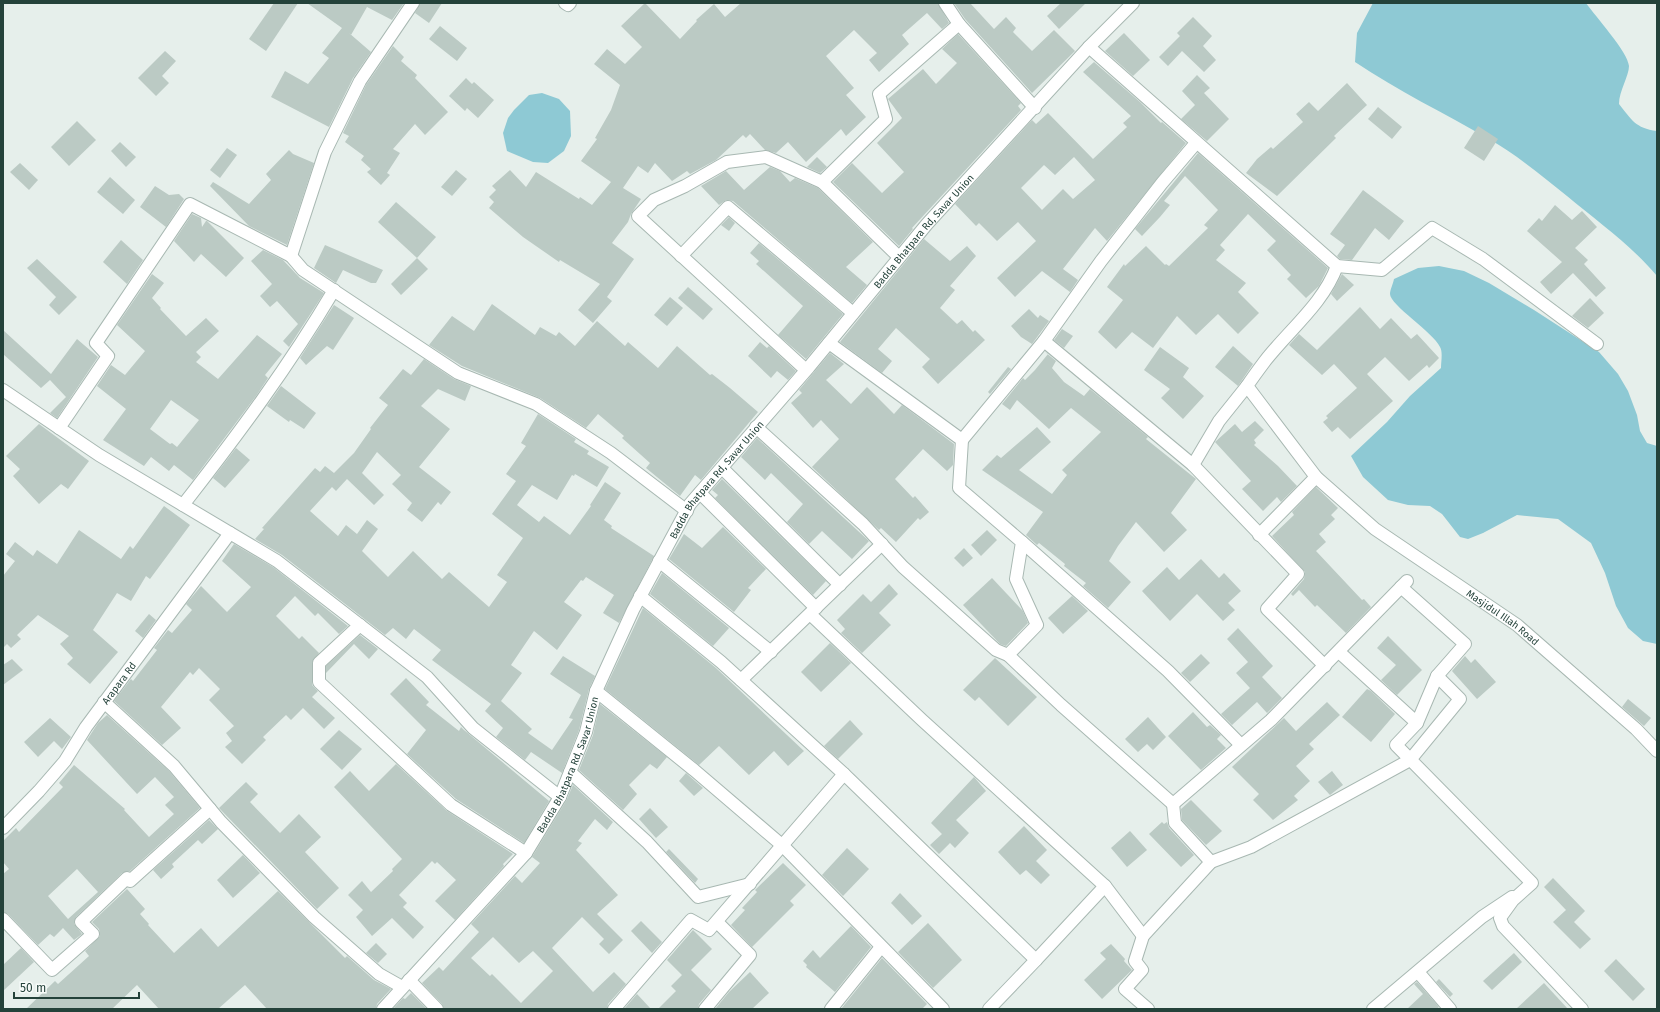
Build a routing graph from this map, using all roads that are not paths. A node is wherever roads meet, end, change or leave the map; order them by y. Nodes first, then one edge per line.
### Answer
1 (413, 3) edge
2 (565, 3) edge
3 (570, 3) edge
4 (945, 3) edge
5 (1133, 3) edge
6 (959, 24) junction
7 (1089, 47) junction
8 (1035, 108) junction
9 (1196, 143) junction
10 (822, 182) junction
11 (291, 256) junction
12 (682, 256) junction
13 (899, 258) junction
14 (1337, 266) junction
15 (334, 290) junction
16 (853, 313) junction
17 (1044, 342) junction
18 (829, 343) junction
19 (1597, 344) dead end
20 (806, 370) junction
21 (1247, 386) junction
22 (3, 390) edge
23 (756, 427) junction
24 (59, 428) junction
25 (962, 440) junction
26 (1194, 465) junction
27 (722, 468) junction
28 (1316, 477) junction
29 (700, 493) junction
30 (183, 505) junction
31 (687, 511) junction
32 (230, 533) junction
33 (1259, 535) junction
34 (1022, 542) junction
35 (882, 544) junction
36 (659, 561) junction
37 (840, 585) junction
38 (640, 596) junction
39 (813, 611) junction
40 (360, 625) junction
41 (771, 652) junction
42 (1339, 652) junction
43 (1008, 655) junction
44 (1325, 666) junction
45 (1437, 676) junction
46 (741, 680) junction
47 (596, 691) junction
48 (104, 702) junction
49 (1416, 723) junction
50 (1241, 745) junction
51 (1657, 751) edge
52 (1410, 760) junction
53 (570, 772) junction
54 (844, 774) junction
55 (560, 797) junction
56 (1173, 804) junction
57 (210, 809) junction
58 (3, 828) edge
59 (783, 846) junction
60 (526, 853) junction
61 (1211, 862) junction
62 (1532, 883) junction
63 (750, 884) junction
64 (1105, 886) junction
65 (3, 919) edge
66 (717, 922) junction
67 (1143, 936) junction
68 (881, 947) junction
69 (1036, 960) junction
70 (1418, 972) junction
71 (405, 984) junction
72 (383, 1009) edge
73 (437, 1009) edge
74 (614, 1009) edge
75 (705, 1009) edge
76 (831, 1009) edge
77 (943, 1009) edge
78 (989, 1009) edge
79 (1148, 1009) edge
80 (1373, 1009) edge
81 (1450, 1009) edge
82 (1582, 1009) edge

1 - 11 street
2 - 3 street
4 - 6 street
5 - 7 street, Badda Bhatpara Rd, Savar Union
6 - 8 street
6 - 10 street
7 - 8 street, Badda Bhatpara Rd, Savar Union
7 - 9 street
8 - 13 street, Badda Bhatpara Rd, Savar Union
9 - 14 street
9 - 17 street
10 - 12 street
10 - 13 street
11 - 15 street
11 - 24 street
12 - 16 street
12 - 20 street
13 - 16 street, Badda Bhatpara Rd, Savar Union
14 - 19 street
14 - 21 street
15 - 30 street
15 - 31 street
16 - 18 street, Badda Bhatpara Rd, Savar Union
17 - 25 street
17 - 26 street
18 - 20 street, Badda Bhatpara Rd, Savar Union
18 - 25 street
20 - 23 street, Badda Bhatpara Rd, Savar Union
21 - 26 street
21 - 28 street, Masjidul Illah Road
22 - 24 street
23 - 27 street, Badda Bhatpara Rd, Savar Union
23 - 35 street
24 - 30 street
25 - 34 street
26 - 33 street
27 - 29 street, Badda Bhatpara Rd, Savar Union
27 - 37 street
28 - 33 street
28 - 51 street, Masjidul Illah Road
29 - 31 street, Badda Bhatpara Rd, Savar Union
29 - 39 street
30 - 32 street
31 - 36 street, Badda Bhatpara Rd, Savar Union
32 - 40 street
32 - 48 street, Arapara Rd
33 - 44 street
34 - 43 street
34 - 50 street
35 - 37 street
35 - 43 street
36 - 38 street, Badda Bhatpara Rd, Savar Union
36 - 41 street
37 - 39 street
38 - 46 street
38 - 47 street, Badda Bhatpara Rd, Savar Union
39 - 41 street
39 - 64 street
40 - 55 street
40 - 60 street
41 - 46 street
42 - 44 street
42 - 45 street
42 - 49 street
43 - 56 street
44 - 50 street
45 - 49 street
45 - 52 street
46 - 54 street
47 - 53 street, Badda Bhatpara Rd, Savar Union
47 - 59 street
48 - 57 street
48 - 58 street, Arapara Rd
49 - 52 street
50 - 56 street
52 - 61 street
52 - 62 street
53 - 55 street, Badda Bhatpara Rd, Savar Union
53 - 63 street
54 - 59 street
54 - 69 street
55 - 60 street, Badda Bhatpara Rd, Savar Union
56 - 61 street
57 - 65 street
57 - 71 street
59 - 63 street
59 - 68 street
60 - 71 street, Badda Bhatpara Rd, Savar Union
61 - 67 street
62 - 70 street
62 - 82 street
63 - 66 street
64 - 67 street
64 - 69 street
66 - 74 street
66 - 75 street
67 - 79 street
68 - 76 street
68 - 77 street
69 - 78 street
70 - 80 street
70 - 81 street
71 - 72 street, Badda Bhatpara Rd, Savar Union
71 - 73 street

